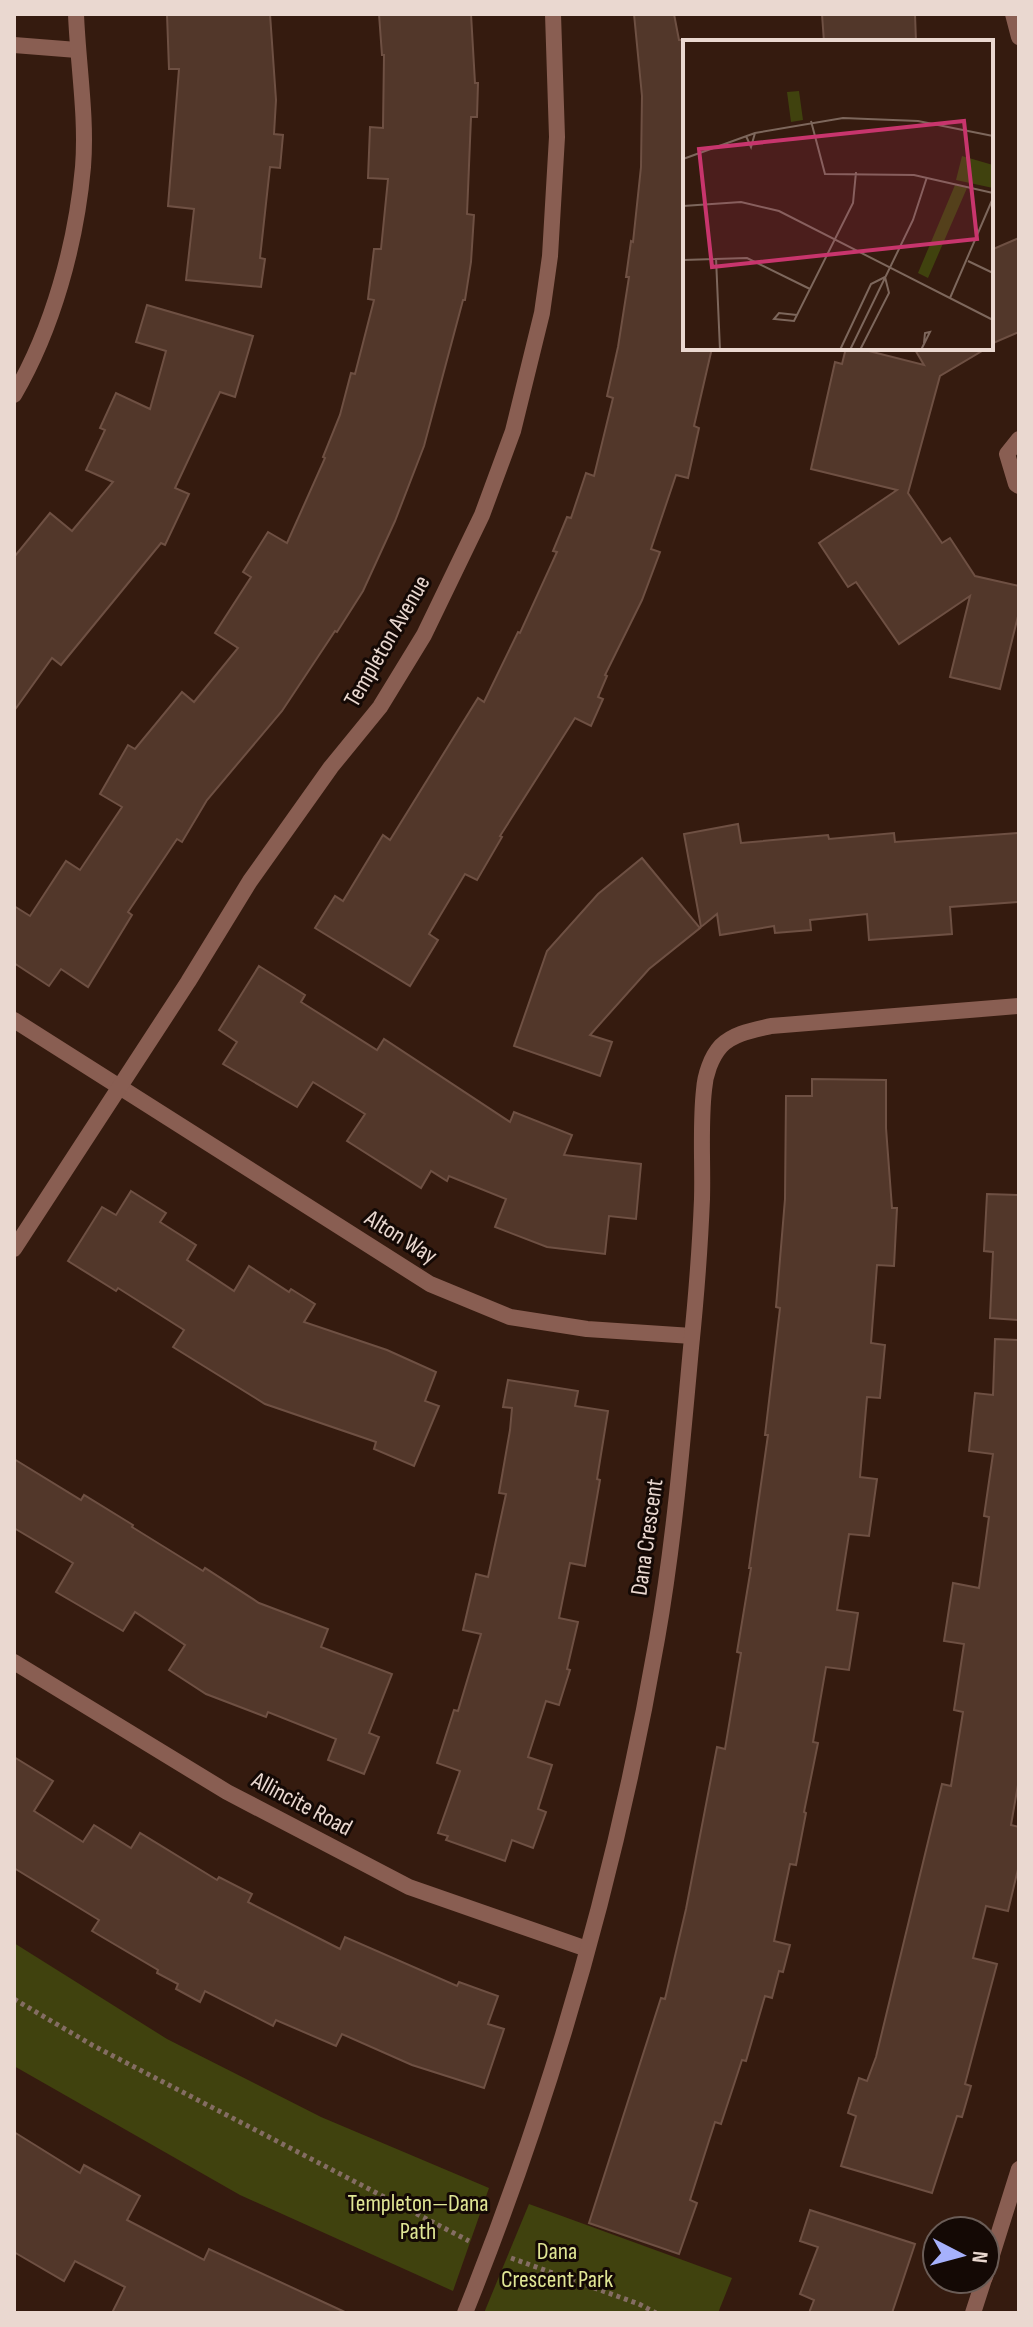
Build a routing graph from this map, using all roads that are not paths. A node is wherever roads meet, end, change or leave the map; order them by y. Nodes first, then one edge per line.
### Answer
1 (76, 14) edge
2 (553, 14) edge
3 (1013, 14) edge
4 (1019, 37) edge
5 (14, 45) edge
6 (77, 50) junction
7 (14, 395) edge
8 (1019, 439) edge
9 (1019, 486) edge
10 (1019, 1006) edge
11 (14, 1020) edge
12 (119, 1087) junction
13 (14, 1249) edge
14 (692, 1336) junction
15 (14, 1662) edge
16 (587, 1949) junction
17 (1019, 2169) edge
18 (1001, 2227) edge
19 (465, 2313) edge

1 - 6 street
2 - 12 street, Templeton Avenue
3 - 4 street
5 - 6 street
6 - 7 street
8 - 9 street
10 - 14 street, Dana Crescent
11 - 12 street, Alton Way
12 - 13 street, Templeton Avenue
12 - 14 street, Alton Way
14 - 16 street, Dana Crescent
15 - 16 street, Allincite Road
16 - 19 street, Dana Crescent
17 - 18 street

